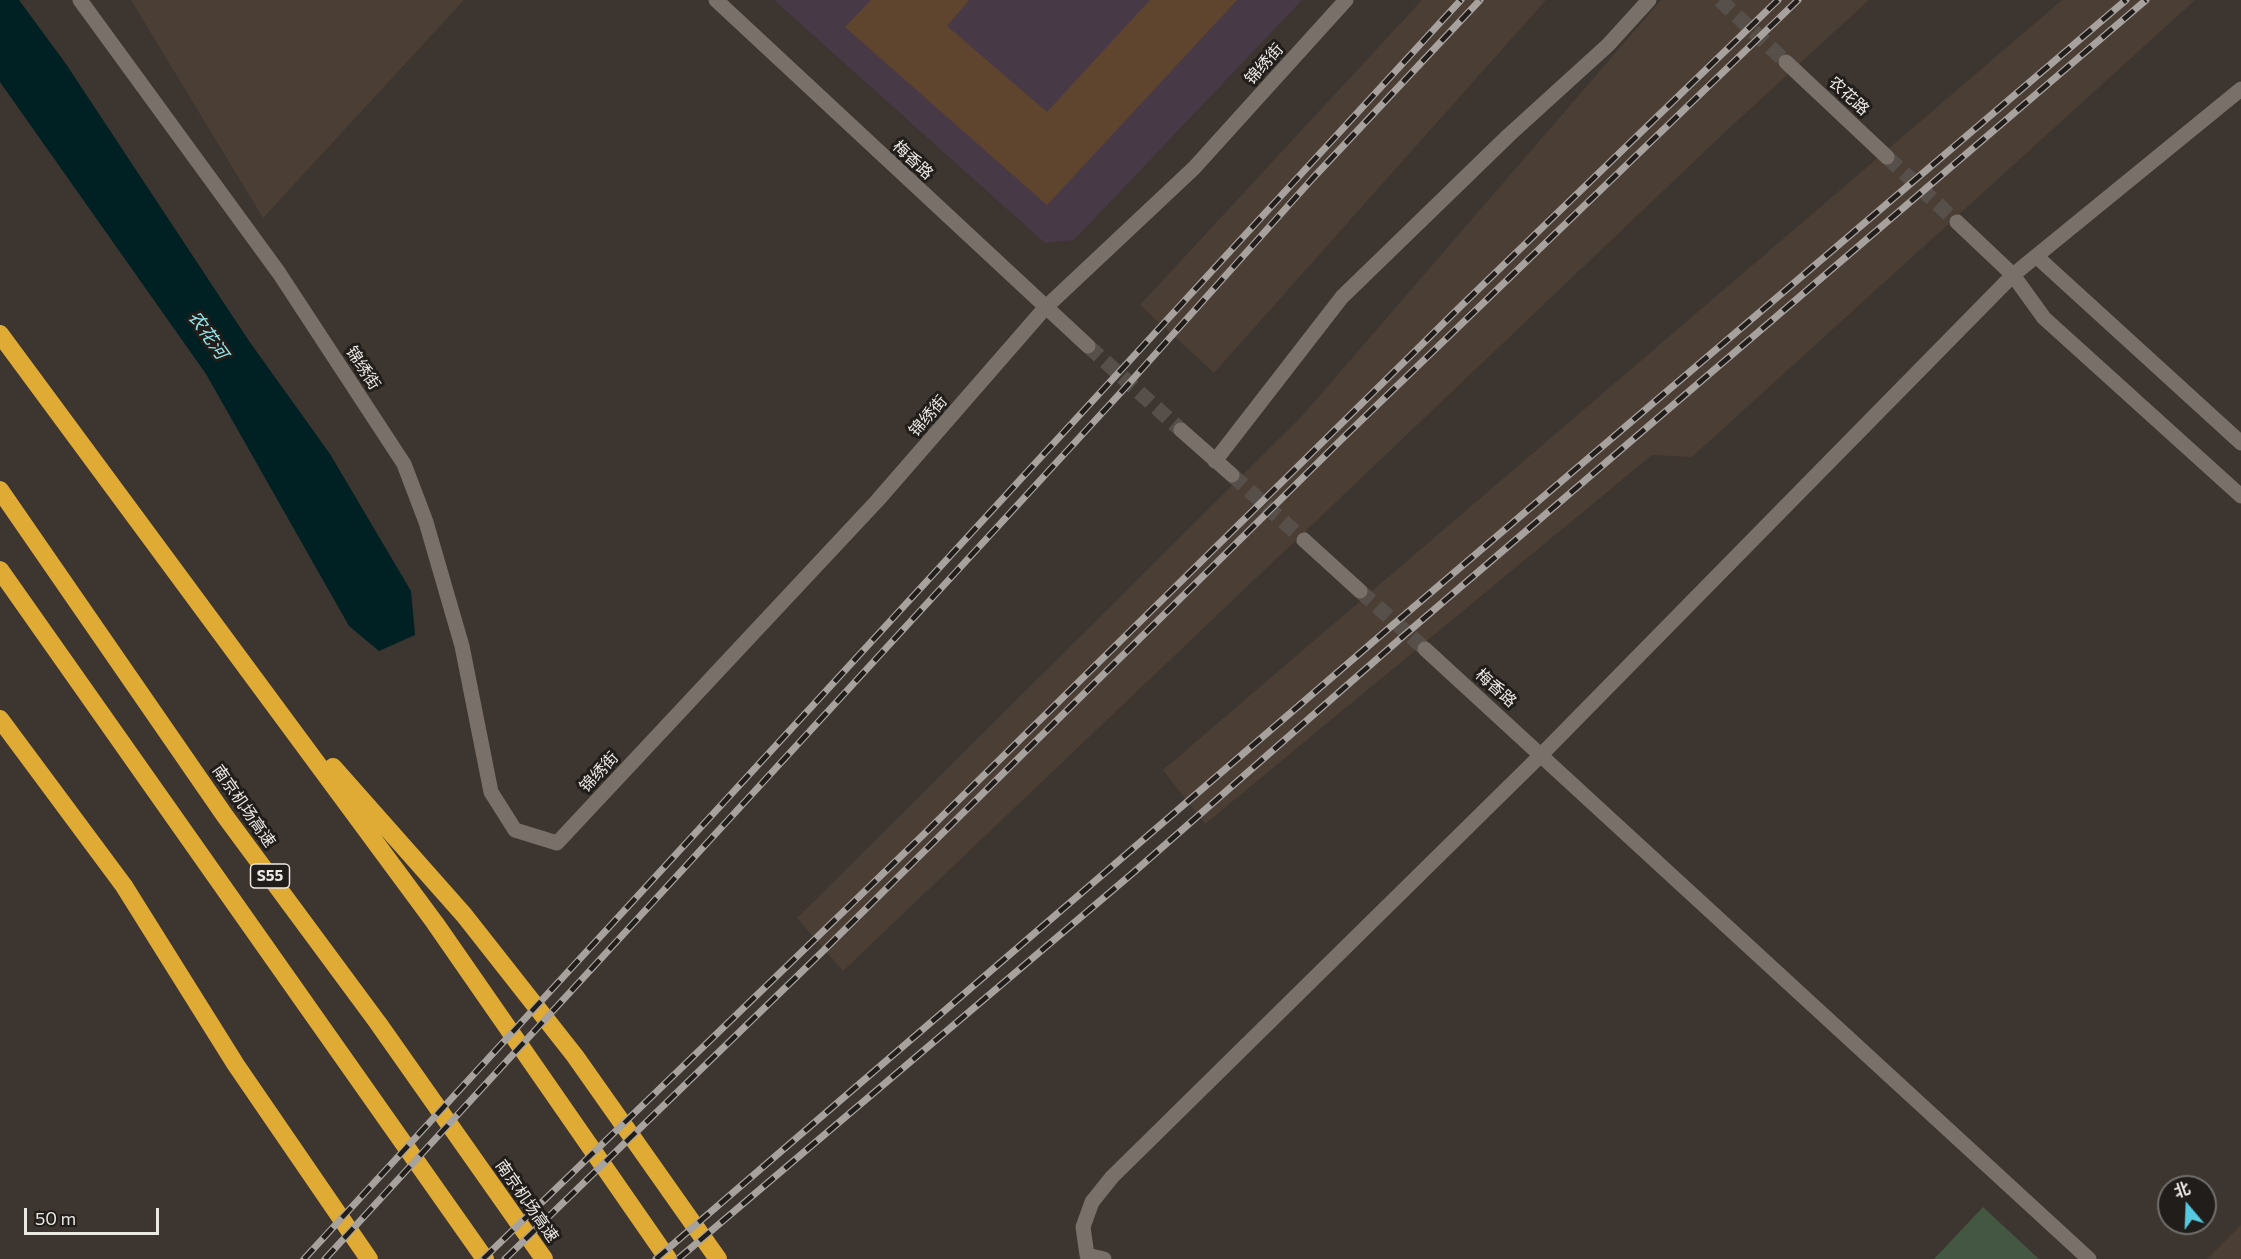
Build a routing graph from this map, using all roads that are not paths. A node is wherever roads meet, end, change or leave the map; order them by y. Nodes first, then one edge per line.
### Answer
1 (80, 0) edge
2 (716, 0) edge
3 (1346, 0) edge
4 (1650, 0) edge
5 (1786, 62) tunnel mouth
6 (2241, 89) edge
7 (1887, 157) tunnel mouth
8 (1957, 222) tunnel mouth
9 (2036, 256) junction
10 (2013, 275) junction
11 (1045, 308) junction
12 (0, 334) edge
13 (1088, 346) tunnel mouth
14 (1181, 430) tunnel mouth
15 (2241, 443) edge
16 (1215, 460) junction
17 (1232, 475) tunnel mouth
18 (0, 490) edge
19 (2241, 496) edge
20 (1304, 540) tunnel mouth
21 (0, 570) edge
22 (1360, 591) tunnel mouth
23 (1425, 650) tunnel mouth
24 (257, 680) junction
25 (0, 719) edge
26 (1542, 754) junction
27 (369, 1259) edge
28 (485, 1259) edge
29 (544, 1259) edge
30 (668, 1259) edge
31 (718, 1259) edge
32 (1104, 1259) edge
33 (2089, 1259) edge

1 - 11 street, 锦绣街
2 - 11 street, 梅香路
3 - 11 street, 锦绣街
4 - 16 street
5 - 7 street, 农花路
6 - 9 street
8 - 10 street
9 - 10 street
9 - 15 street
10 - 19 street
10 - 26 street
11 - 13 street, 梅香路
12 - 24 highway
14 - 16 street
16 - 17 street
18 - 29 highway, 南京机场高速 / S55
20 - 22 street
21 - 28 highway, S55
23 - 26 street, 梅香路
24 - 30 highway
24 - 31 highway
25 - 27 highway
26 - 32 street
26 - 33 street, 梅香路

